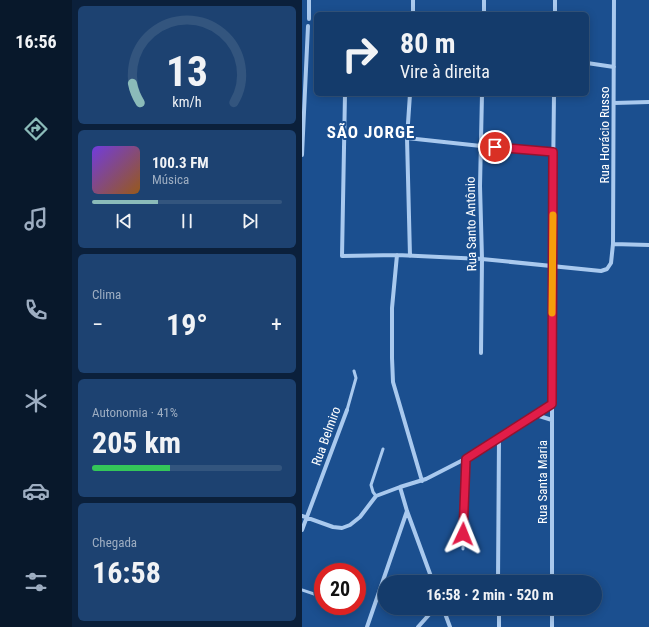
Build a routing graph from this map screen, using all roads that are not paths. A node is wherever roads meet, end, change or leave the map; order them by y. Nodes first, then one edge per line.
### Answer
1 (309, 0) edge
2 (413, 0) edge
3 (484, 0) edge
4 (555, 0) edge
5 (614, 0) edge
6 (413, 12) edge
7 (484, 12) edge
8 (555, 12) edge
9 (309, 19) dead end
10 (308, 26) dead end
11 (589, 63) edge
12 (614, 67) junction
13 (345, 96) edge
14 (410, 96) edge
15 (482, 96) edge
16 (554, 96) edge
17 (649, 102) edge
18 (303, 103) edge
19 (614, 103) junction
20 (408, 138) junction
21 (481, 146) junction
22 (553, 152) junction
23 (302, 155) edge
24 (613, 244) junction
25 (649, 245) edge
26 (397, 255) junction
27 (410, 256) junction
28 (482, 259) junction
29 (552, 266) junction
30 (481, 353) dead end
31 (354, 371) dead end
32 (552, 404) junction
33 (347, 410) joint
34 (536, 415) junction
35 (552, 420) junction
36 (499, 437) junction
37 (383, 450) dead end
38 (466, 459) junction
39 (422, 481) junction
40 (400, 487) junction
41 (376, 496) junction
42 (407, 511) junction
43 (304, 517) edge
44 (302, 530) edge
45 (463, 548) dead end
46 (430, 575) edge
47 (498, 575) edge
48 (552, 575) edge
49 (302, 590) edge
50 (314, 594) edge
51 (429, 615) edge
52 (446, 615) edge
53 (498, 615) edge
54 (552, 615) edge
55 (367, 627) edge
56 (418, 627) edge
57 (450, 627) edge
58 (499, 627) edge
59 (552, 627) edge

1 - 9 street
2 - 6 street
3 - 7 street
4 - 8 street
5 - 12 street, Rua Horácio Russo
10 - 18 street
11 - 12 street
12 - 19 street, Rua Horácio Russo
13 - 26 street
14 - 20 street
15 - 21 street, Rua Santo Antônio
16 - 22 street, Rua Santa Maria
17 - 19 street
18 - 23 street
19 - 24 street, Rua Horácio Russo
20 - 21 street
20 - 27 street
21 - 22 street
21 - 28 street, Rua Santo Antônio
22 - 29 street, Rua Santa Maria
24 - 25 street
24 - 29 street, Rua Horácio Russo
26 - 27 street
26 - 39 street
27 - 28 street
28 - 29 street
28 - 30 street, Rua Santo Antônio
29 - 32 street, Rua Santa Maria
31 - 33 lane, Rua Belmiro
32 - 34 street
32 - 35 street, Rua Santa Maria
33 - 43 street, Rua Belmiro
34 - 35 street
34 - 36 street
35 - 48 street, Rua Santa Maria
36 - 38 street
36 - 47 street
37 - 41 lane
38 - 39 street
38 - 45 lane
39 - 40 street
40 - 41 street
40 - 42 street
41 - 43 street
42 - 46 street
42 - 55 street
43 - 44 street, Rua Belmiro
49 - 50 lane
51 - 56 street
52 - 57 street
53 - 58 street
54 - 59 street

